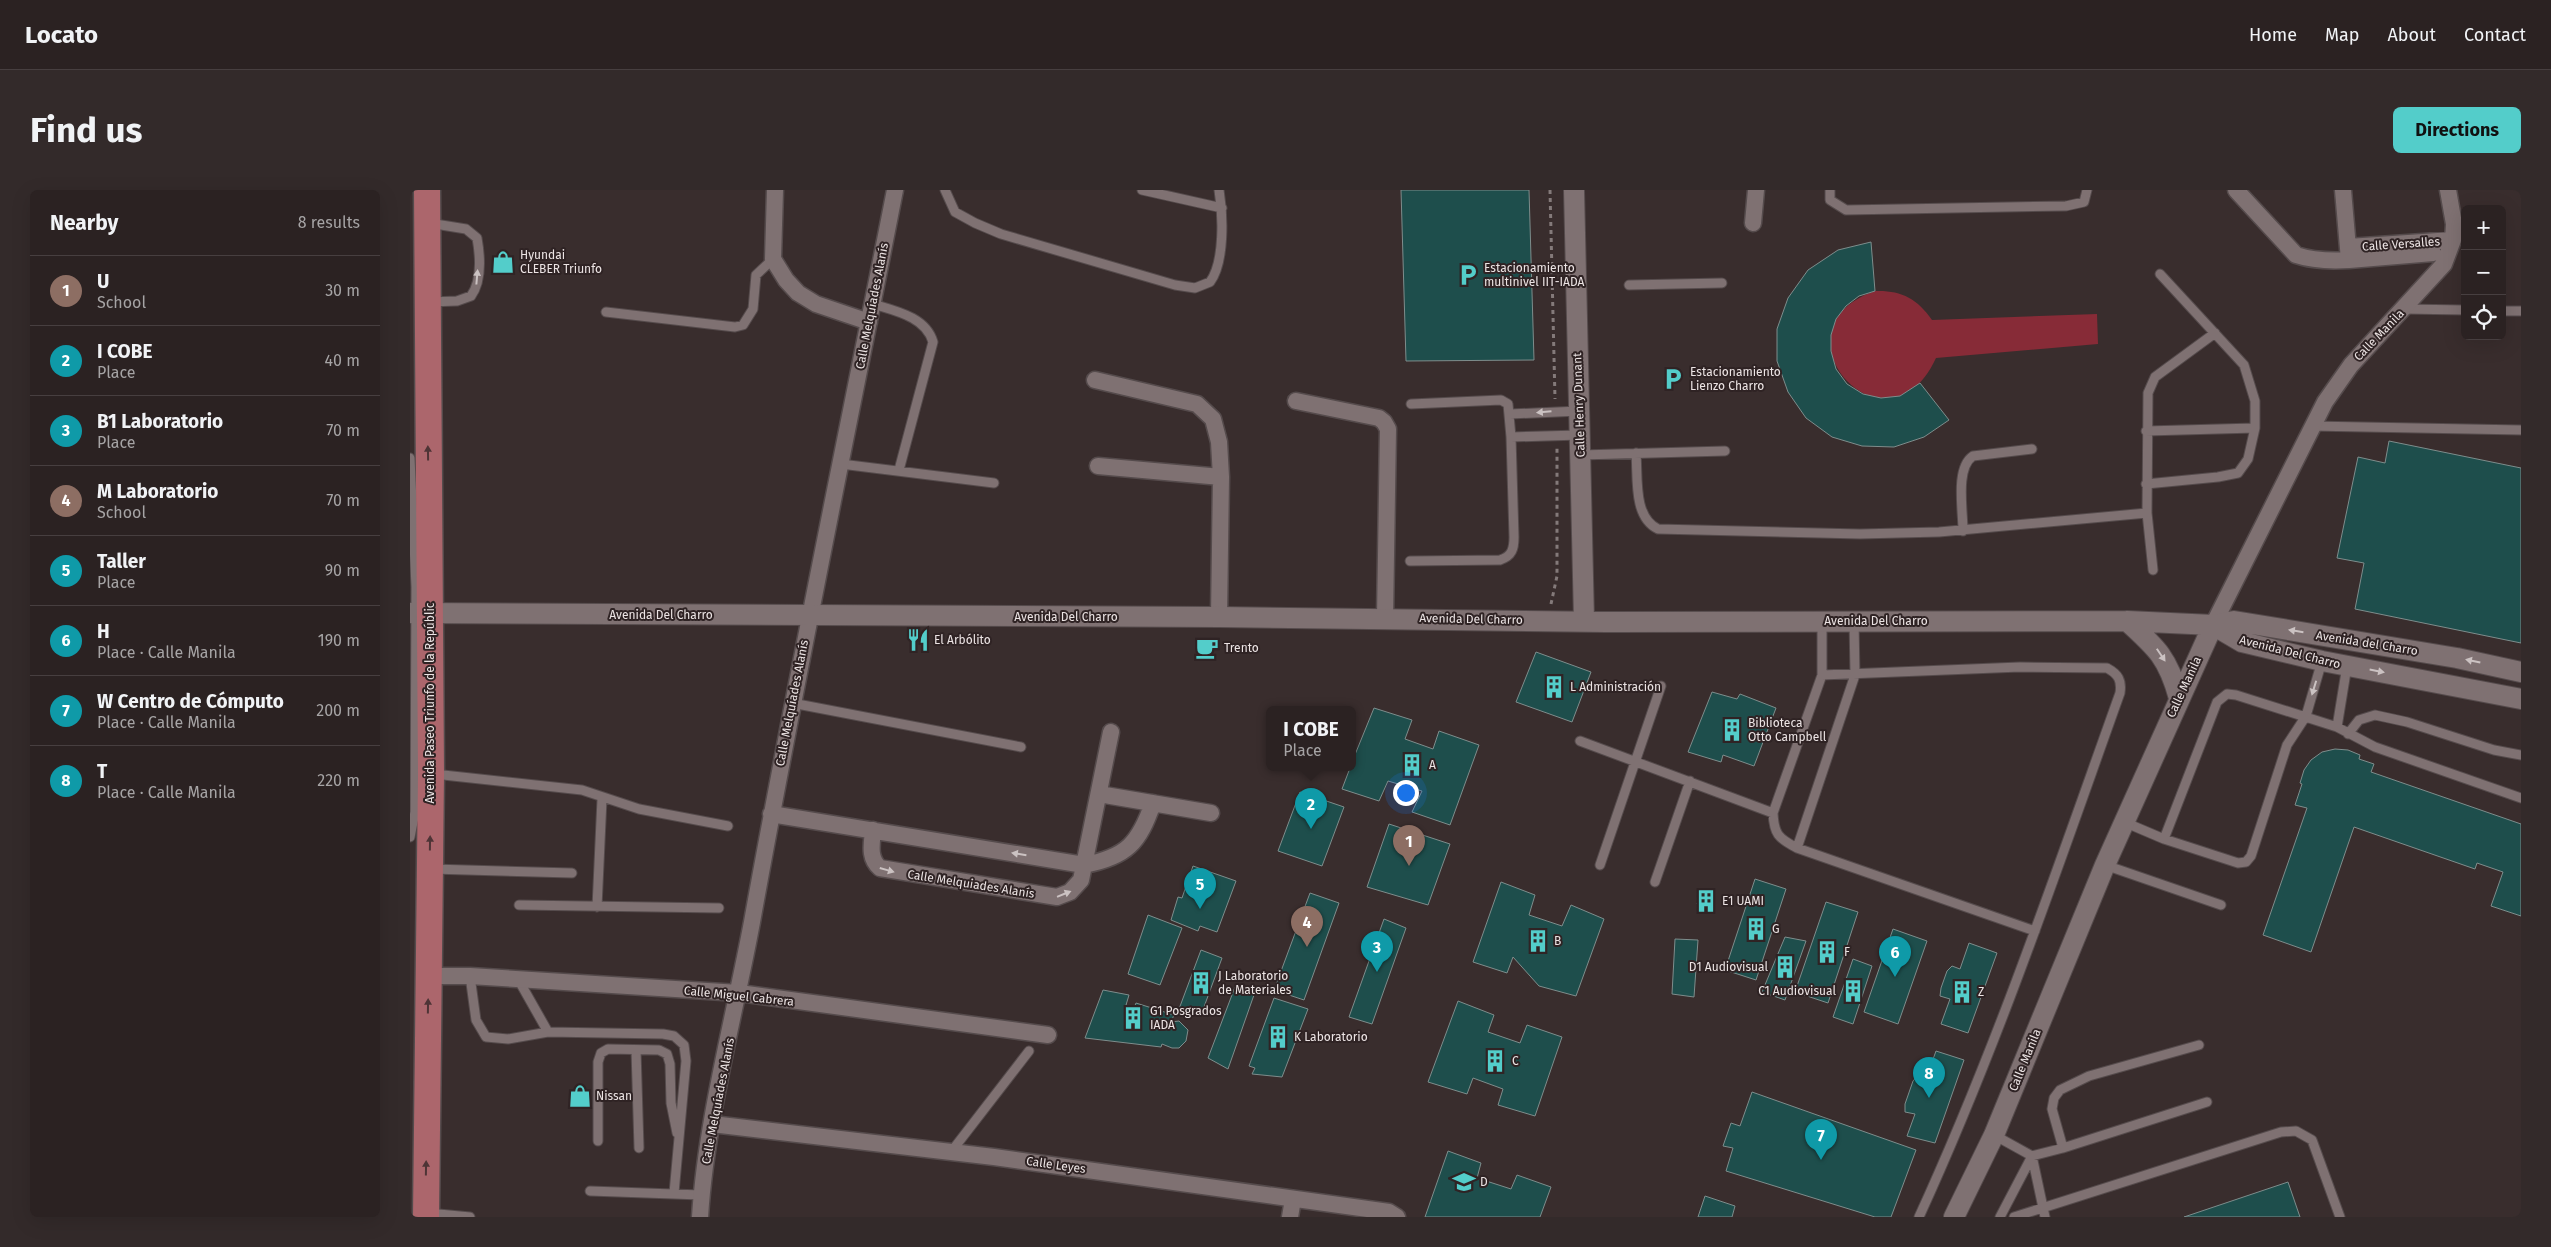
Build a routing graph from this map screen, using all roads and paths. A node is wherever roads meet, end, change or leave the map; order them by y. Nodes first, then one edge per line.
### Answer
1 (427, 190) edge
2 (775, 190) edge
3 (895, 190) edge
4 (945, 190) edge
5 (1142, 190) edge
6 (1219, 190) edge
7 (1574, 190) edge
8 (1756, 190) edge
9 (1830, 190) edge
10 (2087, 190) edge
11 (2236, 190) edge
12 (2343, 190) edge
13 (2448, 190) edge
14 (1222, 208) junction
15 (427, 223) junction
16 (1753, 223) dead end
17 (2452, 246) junction
18 (2349, 254) junction
19 (773, 259) junction
20 (2160, 274) dead end
21 (1722, 283) dead end
22 (1629, 285) dead end
23 (426, 302) junction
24 (873, 304) junction
25 (2404, 309) junction
26 (2461, 310) edge
27 (2506, 311) edge
28 (2521, 311) edge
29 (606, 312) dead end
30 (869, 322) junction
31 (2215, 332) junction
32 (1095, 380) dead end
33 (1296, 401) dead end
34 (1411, 404) dead end
35 (1579, 411) junction
36 (1510, 414) junction
37 (2311, 426) junction
38 (2255, 428) junction
39 (2521, 430) edge
40 (2146, 431) junction
41 (1580, 435) junction
42 (1511, 437) junction
43 (2032, 449) dead end
44 (1725, 450) dead end
45 (1636, 453) junction
46 (1581, 455) junction
47 (410, 458) edge
48 (841, 464) junction
49 (1098, 466) dead end
50 (899, 470) junction
51 (1221, 477) junction
52 (994, 483) dead end
53 (2146, 484) junction
54 (2147, 513) junction
55 (1963, 531) junction
56 (1410, 561) dead end
57 (2152, 570) dead end
58 (418, 613) edge
59 (809, 616) junction
60 (1219, 616) junction
61 (1385, 618) junction
62 (1584, 620) junction
63 (1822, 621) junction
64 (1854, 621) junction
65 (2127, 621) junction
66 (2213, 625) junction
67 (2322, 661) junction
68 (2347, 666) junction
69 (2521, 672) edge
70 (1822, 675) junction
71 (1855, 675) junction
72 (1660, 686) dead end
73 (2179, 698) junction
74 (2521, 700) edge
75 (792, 703) junction
76 (2306, 716) junction
77 (2337, 727) junction
78 (1111, 732) dead end
79 (2348, 734) junction
80 (1580, 741) dead end
81 (1021, 747) dead end
82 (2521, 755) edge
83 (1635, 761) junction
84 (431, 774) junction
85 (1690, 781) junction
86 (1099, 794) junction
87 (2521, 798) edge
88 (602, 799) junction
89 (1153, 804) junction
90 (1211, 813) dead end
91 (1773, 813) junction
92 (771, 814) junction
93 (2124, 822) junction
94 (728, 826) dead end
95 (874, 830) junction
96 (410, 837) edge
97 (2164, 839) junction
98 (1797, 848) junction
99 (1084, 865) junction
100 (1600, 865) dead end
101 (2105, 865) junction
102 (430, 869) junction
103 (572, 873) dead end
104 (1654, 882) dead end
105 (519, 905) dead end
106 (2220, 905) dead end
107 (597, 907) junction
108 (719, 908) dead end
109 (2035, 931) junction
110 (429, 976) junction
111 (470, 976) junction
112 (518, 979) junction
113 (739, 994) junction
114 (548, 1032) junction
115 (1048, 1035) dead end
116 (2199, 1045) dead end
117 (636, 1050) junction
118 (1028, 1051) dead end
119 (2207, 1102) dead end
120 (712, 1124) junction
121 (1994, 1135) junction
122 (598, 1141) dead end
123 (679, 1143) junction
124 (638, 1148) dead end
125 (2063, 1148) junction
126 (951, 1152) junction
127 (2032, 1156) junction
128 (590, 1191) dead end
129 (674, 1193) junction
130 (701, 1195) junction
131 (1293, 1199) junction
132 (2044, 1213) edge
133 (426, 1215) edge
134 (470, 1217) edge
135 (700, 1217) edge
136 (1290, 1217) edge
137 (1397, 1217) edge
138 (1919, 1217) edge
139 (1954, 1217) edge
140 (2000, 1217) edge
141 (2014, 1217) edge
142 (2340, 1217) edge

1 - 15 main road, Avenida Paseo Triunfo de la Repúblic
2 - 19 street
3 - 24 street, Calle Melquíades Alanís
4 - 14 lane
5 - 14 lane
6 - 14 lane
7 - 35 street, Calle Henry Dunant
8 - 16 street
9 - 10 lane
11 - 18 street, Calle Versalles
12 - 18 street, Calle Versalles
13 - 17 street
15 - 23 main road, Avenida Paseo Triunfo de la Repúblic
23 -> 15 lane
17 - 18 street, Calle Versalles
17 - 25 street, Calle Manila
19 - 29 lane
19 - 30 street
20 - 31 lane
21 - 22 lane
58 -> 23 main road, Avenida Paseo Triunfo de la Repúblic
24 - 30 street, Calle Melquíades Alanís
24 - 50 lane
25 - 26 lane
25 - 37 street, Calle Manila
27 - 28 lane
30 - 48 street, Calle Melquíades Alanís
31 - 38 lane
31 - 40 lane
32 - 51 street
33 - 61 street
34 - 36 lane
35 -> 36 lane
35 - 41 street, Calle Henry Dunant
36 - 42 lane
37 - 39 lane
37 - 66 street, Calle Manila
38 - 40 lane
38 - 53 lane
40 - 53 lane
41 - 42 lane
41 - 46 street, Calle Henry Dunant
42 - 56 lane
43 - 55 lane
44 - 45 lane
45 - 46 lane
45 - 55 lane
46 - 62 street, Calle Henry Dunant
47 - 58 lane
48 - 50 lane
48 - 59 street, Calle Melquíades Alanís
49 - 51 street
50 - 52 lane
51 - 60 street
53 - 54 lane
54 - 55 lane
54 - 57 lane
58 - 59 street, Avenida Del Charro
58 - 84 main road, Avenida Paseo Triunfo de la Repúblic
58 - 96 lane
59 - 60 street, Avenida Del Charro
59 - 75 street, Calle Melquíades Alanís
60 - 61 street, Avenida Del Charro
61 - 62 street, Avenida Del Charro
62 - 63 street, Avenida Del Charro
63 - 64 street, Avenida Del Charro
63 - 70 lane
64 - 65 street, Avenida Del Charro
64 - 71 lane
65 - 66 street, Avenida Del Charro
65 -> 73 street
66 - 67 street, Avenida Del Charro
69 -> 66 street, Avenida del Charro
66 - 73 street, Calle Manila
67 - 68 street, Avenida Del Charro
67 -> 76 lane
68 -> 74 street, Avenida Del Charro
68 - 77 lane
70 - 71 lane
70 - 91 lane
71 - 98 lane
71 - 109 lane
72 - 83 lane
73 - 93 street, Calle Manila
75 - 81 lane
75 - 92 street, Calle Melquíades Alanís
76 - 77 lane
76 - 97 lane
76 - 97 lane
77 - 79 lane
78 - 86 street, Calle Melquiades Alanís
79 - 82 lane
79 - 87 lane
80 - 83 lane
83 - 85 lane
83 - 100 lane
84 - 88 lane
102 -> 84 main road, Avenida Paseo Triunfo de la Repúblic
85 - 91 lane
85 - 104 lane
86 - 89 street
86 - 99 street, Calle Melquiades Alanís
88 - 94 lane
88 - 107 lane
89 - 90 street
89 - 99 street
91 - 98 lane
92 - 95 street
92 - 113 street, Calle Melquíades Alanís
93 - 97 lane
93 - 101 street, Calle Manila
99 -> 95 street
95 -> 99 street, Calle Melquiades Alanís
98 - 109 lane
101 - 106 lane
101 - 121 street, Calle Manila
102 - 103 lane
102 - 110 main road, Avenida Paseo Triunfo de la Repúblic
105 - 107 lane
107 - 108 lane
109 - 138 lane
110 - 111 street, Calle Miguel Cabrera
133 -> 110 main road, Avenida Paseo Triunfo de la Repúblic
111 - 112 street, Calle Miguel Cabrera
111 - 114 lane
112 - 113 street, Calle Miguel Cabrera
112 - 114 lane
113 - 115 street, Calle Miguel Cabrera
113 - 120 street, Calle Melquíades Alanís
114 - 123 lane
116 - 125 lane
117 - 122 lane
117 - 123 lane
117 - 124 lane
118 - 126 lane
119 - 125 lane
120 - 126 street, Calle Leyes
120 - 130 street, Calle Melquíades Alanís
121 - 127 lane
121 - 139 street, Calle Manila
123 - 129 lane
125 - 127 lane
126 - 131 street, Calle Leyes
127 - 132 lane
127 - 140 lane
128 - 129 lane
129 - 130 lane
130 - 135 street, Calle Melquíades Alanís
131 - 136 street
131 - 137 street, Calle Leyes
132 - 141 lane
132 - 142 lane
133 - 134 lane

